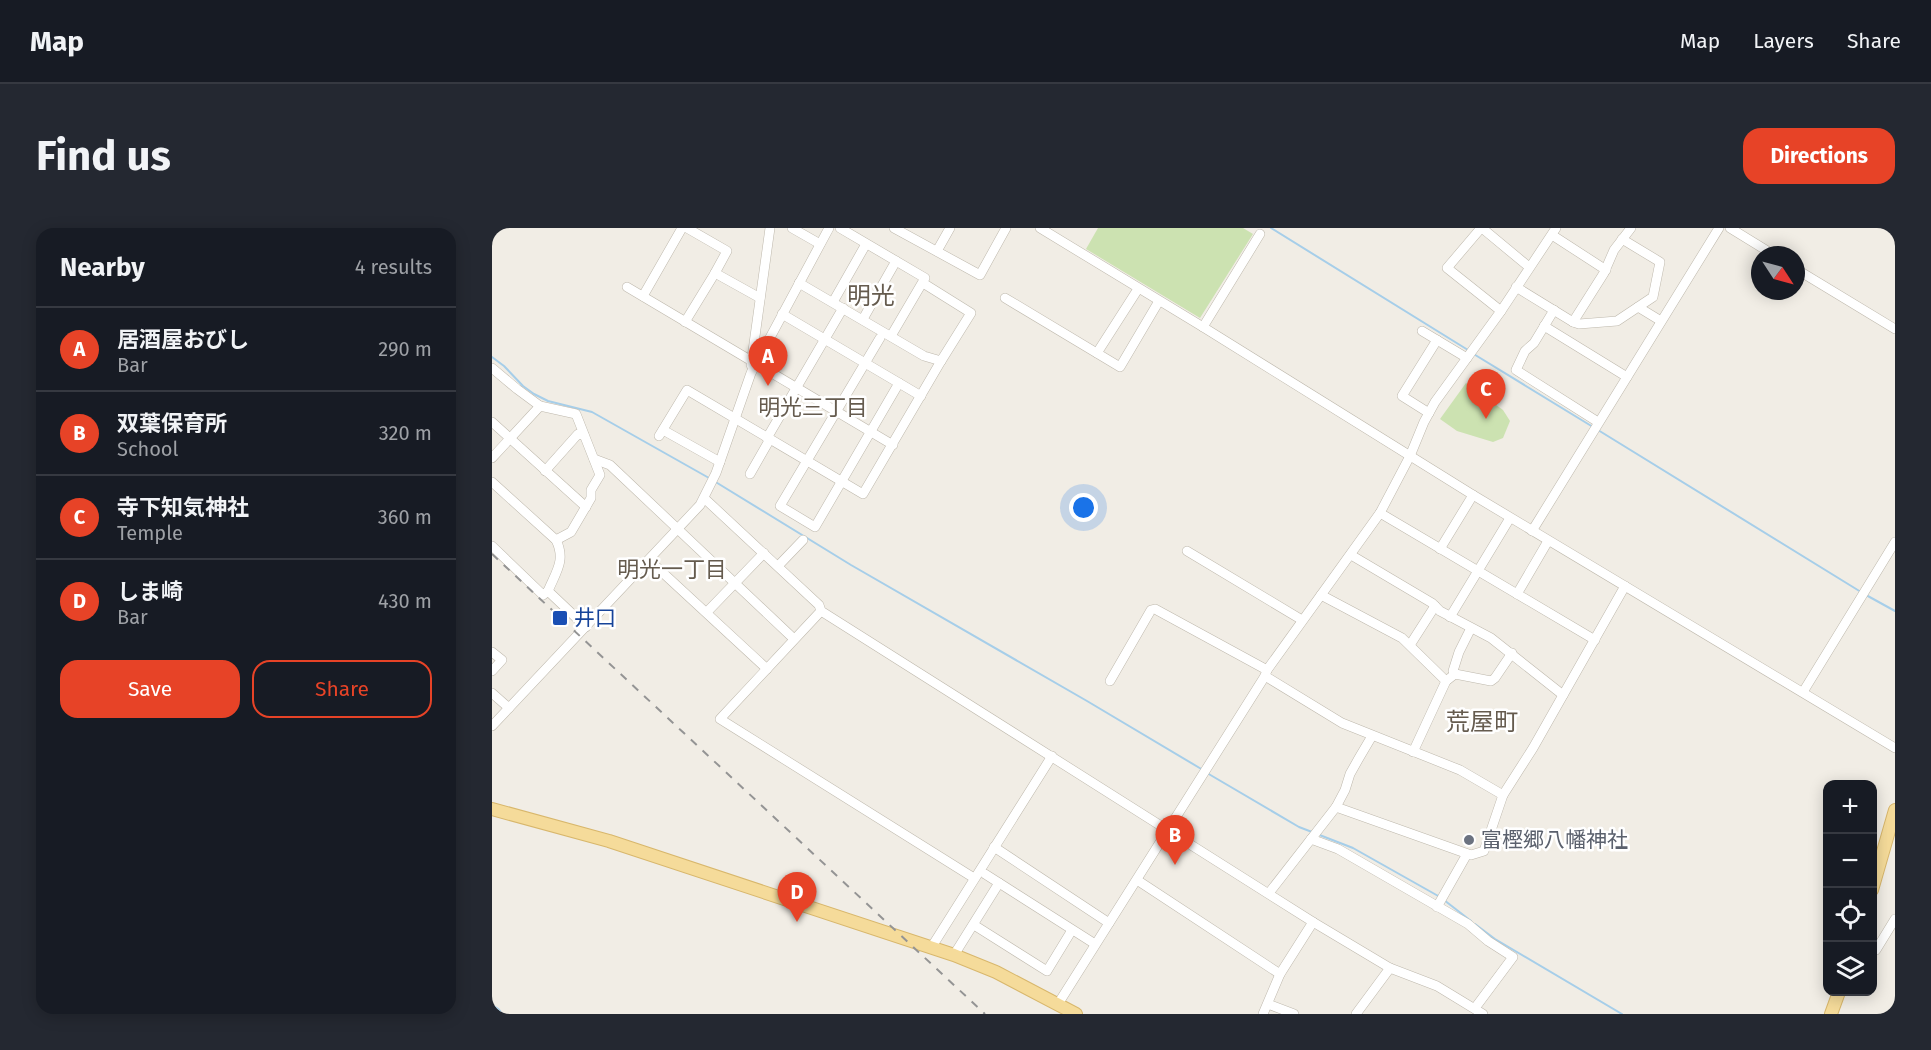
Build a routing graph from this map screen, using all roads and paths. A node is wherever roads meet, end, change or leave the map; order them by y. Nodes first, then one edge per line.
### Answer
1 (685, 228) edge
2 (770, 228) edge
3 (792, 228) edge
4 (829, 228) edge
5 (840, 228) edge
6 (950, 228) edge
7 (1006, 228) edge
8 (1040, 228) edge
9 (1481, 228) edge
10 (1631, 228) edge
11 (1719, 228) edge
12 (1730, 228) edge
13 (897, 229) edge
14 (1554, 231) edge
15 (1260, 234) dead end
16 (1622, 239) junction
17 (820, 244) junction
18 (867, 244) junction
19 (1759, 246) edge
20 (937, 251) junction
21 (896, 261) junction
22 (1529, 267) junction
23 (1606, 270) junction
24 (714, 273) junction
25 (1805, 274) edge
26 (799, 283) junction
27 (923, 283) junction
28 (627, 287) dead end
29 (1516, 287) junction
30 (1138, 289) junction
31 (643, 296) junction
32 (760, 298) junction
33 (1005, 298) dead end
34 (1159, 301) junction
35 (833, 303) junction
36 (843, 308) junction
37 (1638, 308) junction
38 (1554, 310) junction
39 (1501, 312) junction
40 (782, 314) junction
41 (863, 319) junction
42 (1661, 321) junction
43 (685, 322) junction
44 (1573, 322) junction
45 (1544, 326) junction
46 (1203, 327) junction
47 (1895, 329) edge
48 (1422, 331) dead end
49 (891, 336) junction
50 (880, 338) dead end
51 (825, 339) junction
52 (1437, 340) junction
53 (1097, 353) junction
54 (1467, 358) junction
55 (941, 361) junction
56 (866, 362) junction
57 (752, 366) junction
58 (492, 368) edge
59 (1627, 376) junction
60 (899, 382) junction
61 (795, 388) junction
62 (921, 396) junction
63 (540, 406) junction
64 (836, 412) junction
65 (1429, 412) junction
66 (735, 419) junction
67 (492, 422) edge
68 (1596, 426) junction
69 (870, 432) junction
70 (584, 435) junction
71 (768, 438) junction
72 (510, 439) junction
73 (892, 445) junction
74 (1410, 456) junction
75 (492, 458) edge
76 (594, 459) junction
77 (807, 461) junction
78 (720, 462) junction
79 (545, 471) junction
80 (750, 474) dead end
81 (492, 482) edge
82 (842, 482) junction
83 (1473, 495) junction
84 (704, 498) junction
85 (586, 507) junction
86 (1380, 513) junction
87 (1510, 518) junction
88 (678, 528) junction
89 (1532, 531) junction
90 (556, 540) junction
91 (803, 540) dead end
92 (1548, 541) junction
93 (1895, 542) edge
94 (492, 546) edge
95 (1440, 549) junction
96 (1187, 551) dead end
97 (764, 553) junction
98 (1351, 555) junction
99 (649, 560) junction
100 (778, 566) junction
101 (1478, 572) junction
102 (734, 583) junction
103 (1625, 586) junction
104 (548, 591) junction
105 (1517, 594) junction
106 (1321, 596) junction
107 (1435, 606) junction
108 (821, 611) junction
109 (707, 612) junction
110 (1450, 617) junction
111 (1302, 620) junction
112 (586, 627) junction
113 (1471, 628) junction
114 (794, 639) junction
115 (1595, 640) junction
116 (1410, 645) junction
117 (492, 652) edge
118 (1512, 653) junction
119 (767, 669) junction
120 (492, 671) edge
121 (1266, 673) junction
122 (1455, 674) junction
123 (1110, 681) dead end
124 (1446, 681) junction
125 (1803, 692) junction
126 (492, 693) edge
127 (1563, 695) junction
128 (509, 708) junction
129 (492, 726) edge
130 (1372, 736) junction
131 (1895, 748) edge
132 (1413, 752) junction
133 (1052, 756) junction
134 (1503, 795) junction
135 (1336, 807) junction
136 (492, 809) edge
137 (1895, 810) edge
138 (1167, 830) junction
139 (1314, 835) junction
140 (994, 847) junction
141 (1467, 854) junction
142 (985, 874) dead end
143 (974, 878) junction
144 (1137, 880) junction
145 (999, 884) junction
146 (1873, 888) edge
147 (1269, 893) junction
148 (1437, 906) junction
149 (1895, 919) edge
150 (1109, 922) junction
151 (1313, 922) junction
152 (974, 925) junction
153 (1072, 930) junction
154 (1095, 944) junction
155 (931, 948) junction
156 (1877, 948) edge
157 (954, 956) junction
158 (1390, 968) junction
159 (1280, 974) junction
160 (1838, 996) edge
161 (1058, 1004) junction
162 (1268, 1004) junction
163 (1475, 1008) junction
164 (1076, 1014) edge
165 (1263, 1014) edge
166 (1294, 1014) edge
167 (1356, 1014) edge
168 (1483, 1014) edge
169 (1831, 1014) edge

1 - 24 street
1 - 31 street
2 - 32 street
3 - 17 street
4 - 17 street
5 - 18 street
6 - 20 street
7 - 20 street
8 - 30 street
9 - 22 street
9 - 39 street
10 - 16 street
11 - 42 street
12 - 19 street
13 - 20 street
14 - 22 street
14 - 23 street
15 - 46 street
16 - 23 street
16 - 37 street
17 - 26 street
18 - 21 street
18 - 35 street
21 - 27 street
21 - 41 street
22 - 29 street
23 - 44 street
24 - 32 street
24 - 43 street
25 - 47 street
26 - 35 street
26 - 40 street
27 - 49 street
27 - 55 street
28 - 31 street
29 - 38 street
29 - 39 street
30 - 34 street
30 - 53 street
31 - 43 street
32 - 57 street
33 - 53 street
34 - 46 street
34 - 53 street
35 - 36 street
36 - 41 street
36 - 51 street
37 - 42 street
37 - 44 street
38 - 44 street
38 - 45 street
39 - 54 street
40 - 51 street
40 - 57 street
41 - 49 street
42 - 59 street
43 - 57 street
45 - 59 street
45 - 68 street
46 - 74 street
48 - 52 street
49 - 55 street
50 - 56 street
51 - 56 street
51 - 61 street
52 - 54 street
52 - 65 street
54 - 65 street
55 - 62 street
56 - 60 street
56 - 64 street
57 - 61 street
57 - 66 street
58 - 63 street
59 - 68 street
60 - 62 street
60 - 69 street
61 - 64 street
61 - 71 street
62 - 73 street
63 - 70 street
63 - 72 street
64 - 69 street
64 - 77 street
65 - 74 street
66 - 71 street
66 - 78 street
66 - 78 street
67 - 72 street
68 - 89 street
69 - 73 street
69 - 82 street
70 - 76 street
70 - 79 street
71 - 77 street
71 - 80 street
72 - 75 street
72 - 79 street
73 - 82 street
74 - 83 street
74 - 86 street
76 - 85 street
76 - 88 street
77 - 82 street
77 - 82 street
78 - 84 street
79 - 85 street
81 - 90 street
83 - 87 street
83 - 95 street
84 - 88 street
84 - 97 street
85 - 90 street
86 - 95 street
86 - 98 street
87 - 89 street
87 - 101 street
88 - 99 street
88 - 102 street
89 - 92 street
90 - 104 street
91 - 100 street
92 - 103 street
92 - 105 street
93 - 125 street
94 - 104 street
95 - 101 street
96 - 111 street
97 - 100 street
97 - 102 street
98 - 106 street
98 - 107 street
99 - 109 street
99 - 112 street
100 - 108 street
101 - 105 street
101 - 110 street
102 - 109 street
102 - 114 street
103 - 115 street
103 - 125 street
104 - 112 street
105 - 115 street
106 - 111 street
106 - 116 street
107 - 110 street
107 - 116 street
108 - 114 street
108 - 133 street
109 - 119 street
110 - 113 street
111 - 121 street
112 - 128 street
113 - 118 street
113 - 122 street
114 - 119 street
115 - 127 street
116 - 124 street
117 - 120 street
118 - 122 street
118 - 127 street
119 - 143 street
121 - 123 street
121 - 130 street
121 - 138 street
122 - 124 street
124 - 132 street
125 - 131 street
126 - 128 street
127 - 134 street
128 - 129 street
130 - 132 street
130 - 135 street
132 - 134 street
133 - 138 street
133 - 140 street
134 - 141 street
135 - 139 street
135 - 141 street
136 - 155 main road
137 - 146 main road
138 - 144 street
138 - 147 street
139 - 147 street
139 - 148 street
140 - 143 street
140 - 150 street
141 - 148 street
142 - 145 street
143 - 155 street
144 - 150 street
144 - 159 street
145 - 152 street
145 - 153 street
147 - 151 street
148 - 163 street
149 - 156 street
150 - 154 street
151 - 158 street
151 - 159 street
152 - 153 street
152 - 157 street
153 - 154 street
154 - 161 street
155 - 157 main road
157 - 161 main road
158 - 163 street
158 - 167 street
159 - 162 street
160 - 169 main road
161 - 164 main road
162 - 165 street
162 - 166 street
163 - 168 street

